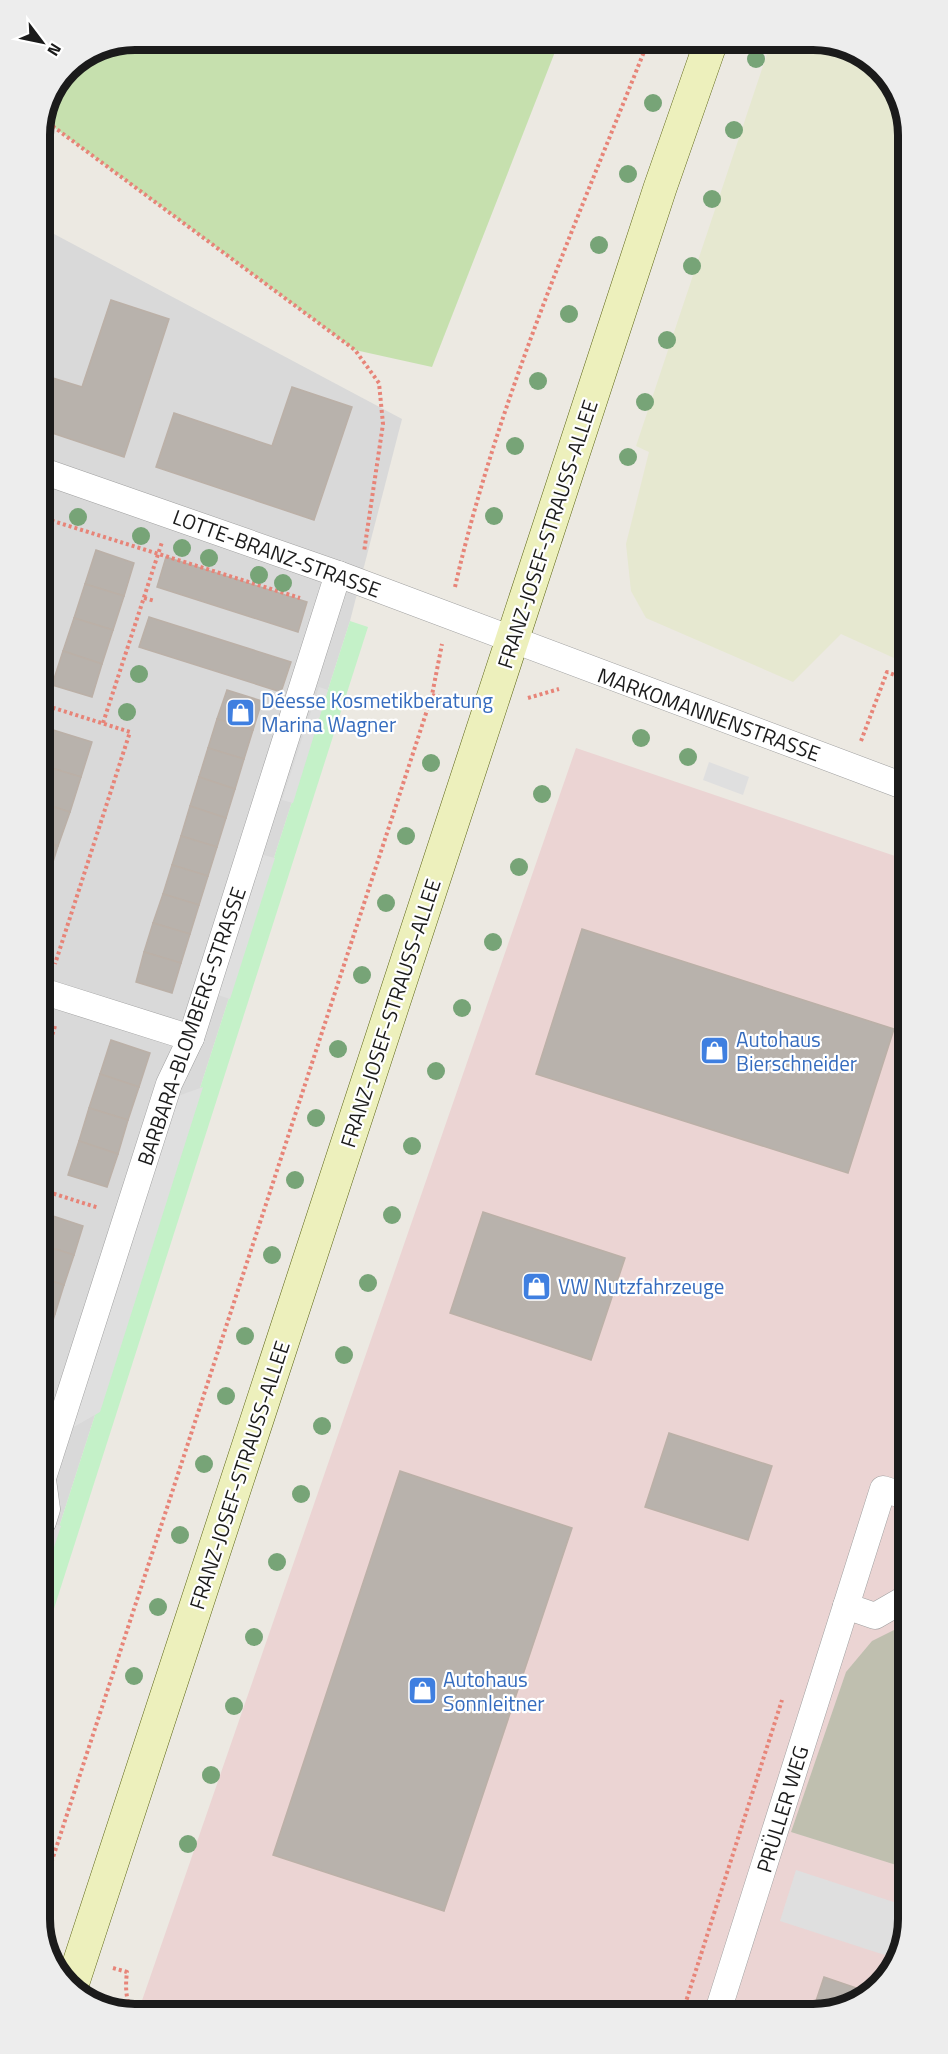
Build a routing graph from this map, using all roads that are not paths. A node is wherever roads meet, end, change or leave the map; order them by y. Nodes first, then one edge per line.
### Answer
1 (708, 50) edge
2 (50, 479) edge
3 (349, 578) junction
4 (513, 641) junction
5 (898, 784) edge
6 (50, 994) edge
7 (191, 1038) junction
8 (49, 1459) edge
9 (898, 1494) edge
10 (898, 1603) edge
11 (846, 1606) junction
12 (74, 1979) edge
13 (720, 2004) edge

1 - 4 street, FRANZ-JOSEF-STRAUSS-ALLEE
2 - 3 street, LOTTE-BRANZ-STRASSE
3 - 4 street, LOTTE-BRANZ-STRASSE
3 - 7 street, BARBARA-BLOMBERG-STRASSE
4 - 5 street, MARKOMANNENSTRASSE
4 - 12 street, FRANZ-JOSEF-STRAUSS-ALLEE
6 - 7 street
7 - 8 street, BARBARA-BLOMBERG-STRASSE
9 - 11 street, PRÜLLER WEG
10 - 11 street
11 - 13 street, PRÜLLER WEG

